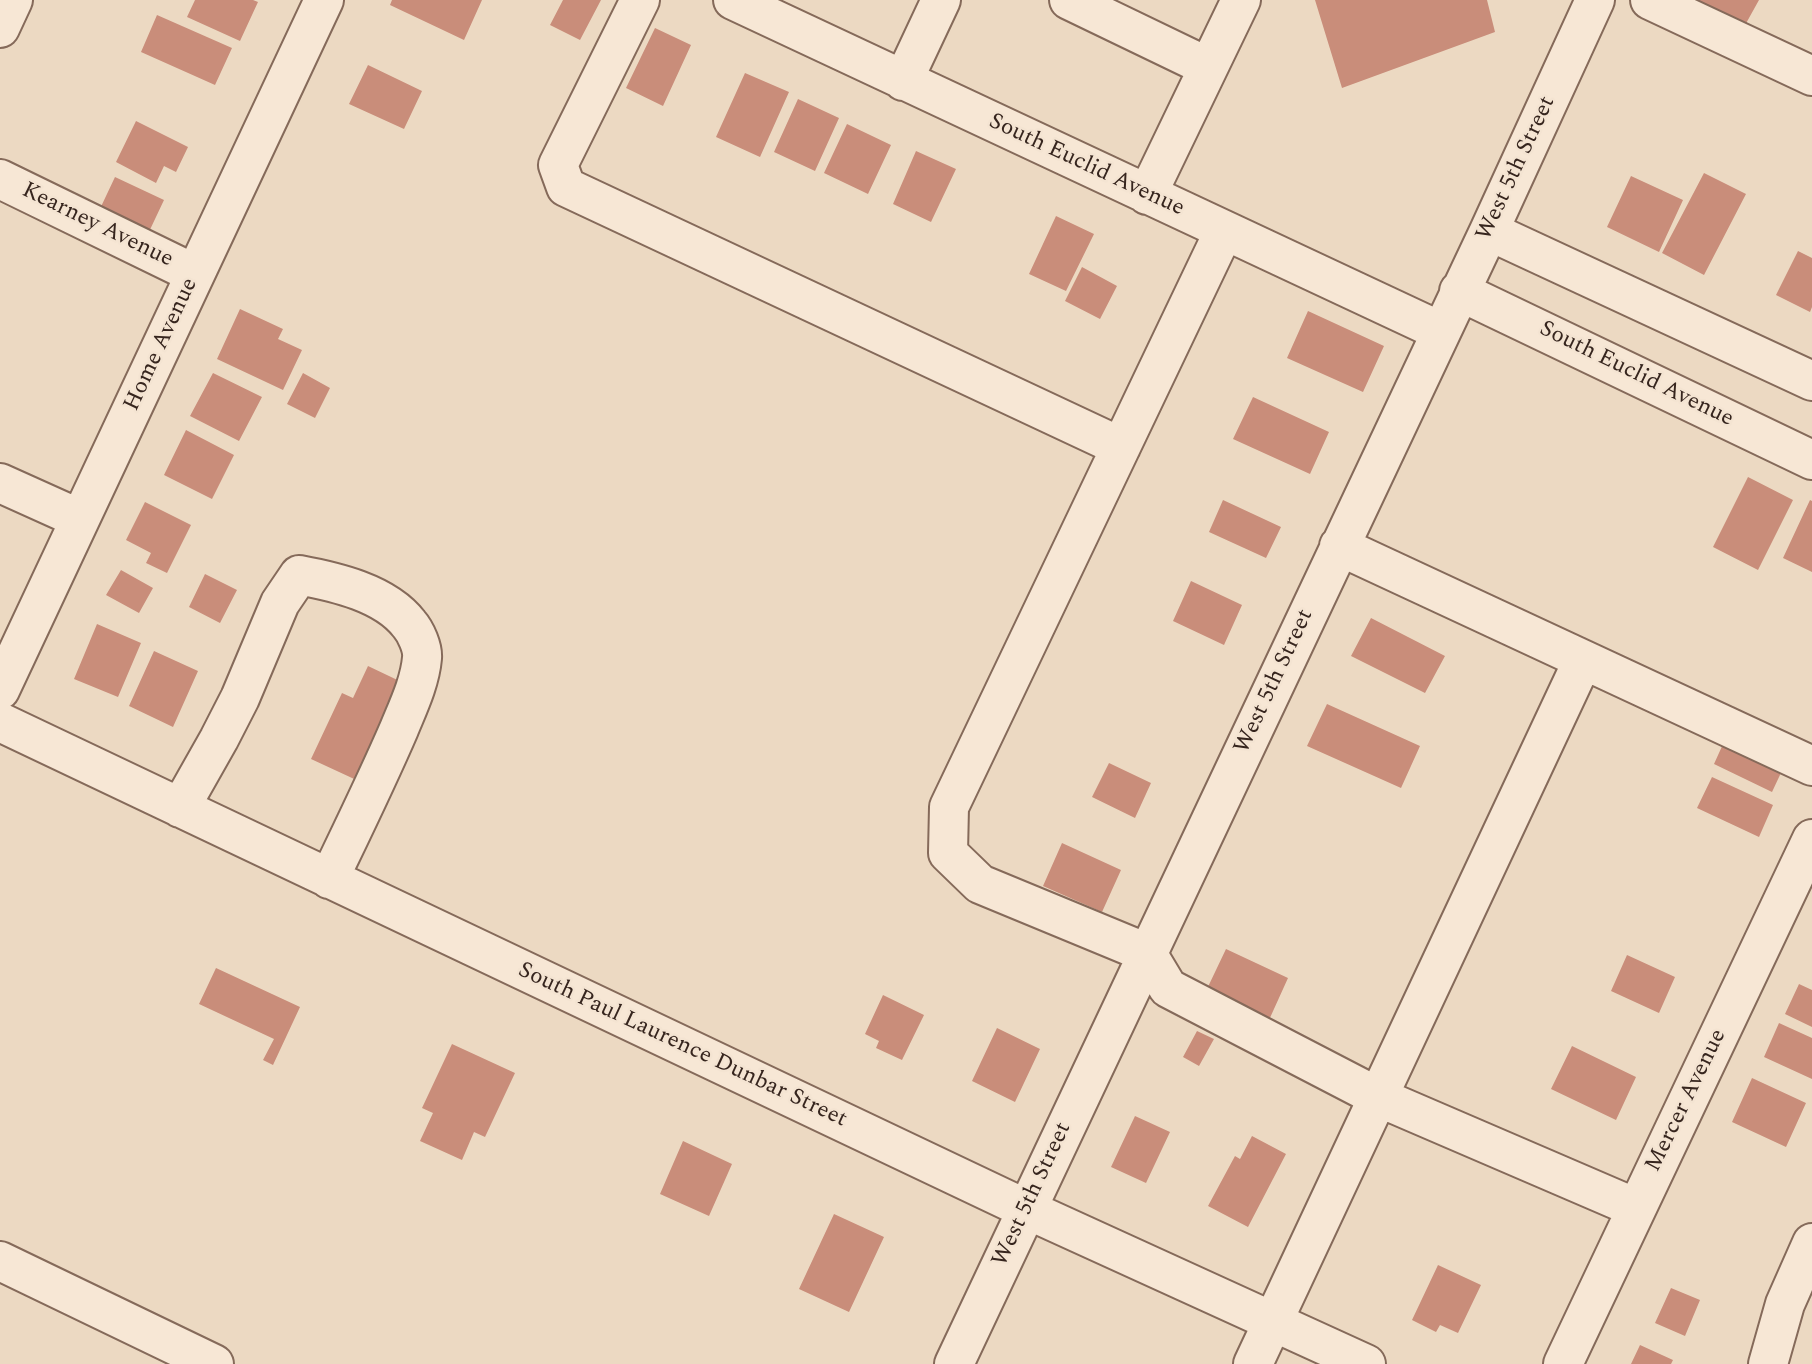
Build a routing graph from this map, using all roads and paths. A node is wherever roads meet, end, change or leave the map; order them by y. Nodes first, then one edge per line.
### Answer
1 (13, 0) edge
2 (324, 0) edge
3 (639, 0) edge
4 (733, 0) edge
5 (941, 0) edge
6 (1069, 0) edge
7 (1241, 0) edge
8 (1595, 0) edge
9 (1650, 0) edge
10 (0, 28) edge
11 (1208, 67) junction
12 (1812, 76) edge
13 (903, 81) junction
14 (0, 179) edge
15 (1147, 195) junction
16 (1224, 231) junction
17 (1489, 231) junction
18 (195, 274) junction
19 (1459, 291) junction
20 (1440, 331) junction
21 (1812, 381) edge
22 (1121, 447) junction
23 (1812, 460) edge
24 (0, 483) edge
25 (80, 519) junction
26 (1339, 546) junction
27 (1583, 660) junction
28 (0, 690) edge
29 (0, 722) edge
30 (1812, 766) edge
31 (180, 808) junction
32 (1812, 839) edge
33 (329, 879) junction
34 (1147, 953) junction
35 (1378, 1097) junction
36 (1636, 1208) junction
37 (1026, 1209) junction
38 (1812, 1243) edge
39 (0, 1261) edge
40 (1273, 1320) junction
41 (214, 1364) edge
42 (954, 1364) edge
43 (1253, 1364) edge
44 (1366, 1364) edge
45 (1563, 1364) edge
46 (1768, 1364) edge

1 - 10 street
2 - 18 street, Home Avenue
3 - 22 street
4 - 13 street, South Euclid Avenue
5 - 13 street
6 - 11 street
7 - 11 street
8 - 17 street, West 5th Street
9 - 12 street
11 - 15 street
13 - 15 street, South Euclid Avenue
14 - 18 street, Kearney Avenue
15 - 16 street, South Euclid Avenue
16 - 20 street, South Euclid Avenue
16 - 22 street
17 - 19 street, West 5th Street
17 - 21 street
18 - 25 street, Home Avenue
19 - 20 street, West 5th Street
19 - 23 street, South Euclid Avenue
20 - 26 street, West 5th Street
22 - 34 street
24 - 25 street
25 - 28 street, Home Avenue
26 - 27 street
26 - 34 street, West 5th Street
27 - 30 street
27 - 35 street
29 - 31 street, South Paul Laurence Dunbar Street
31 - 33 street, South Paul Laurence Dunbar Street
31 - 33 street
32 - 36 street, Mercer Avenue
33 - 37 street, South Paul Laurence Dunbar Street
34 - 35 street
34 - 37 street, West 5th Street
35 - 36 street
35 - 40 street
36 - 45 street, Mercer Avenue
37 - 40 street, South Paul Laurence Dunbar Street
37 - 42 street, West 5th Street
38 - 46 street
39 - 41 street
40 - 43 street
40 - 44 street, South Paul Laurence Dunbar Street

